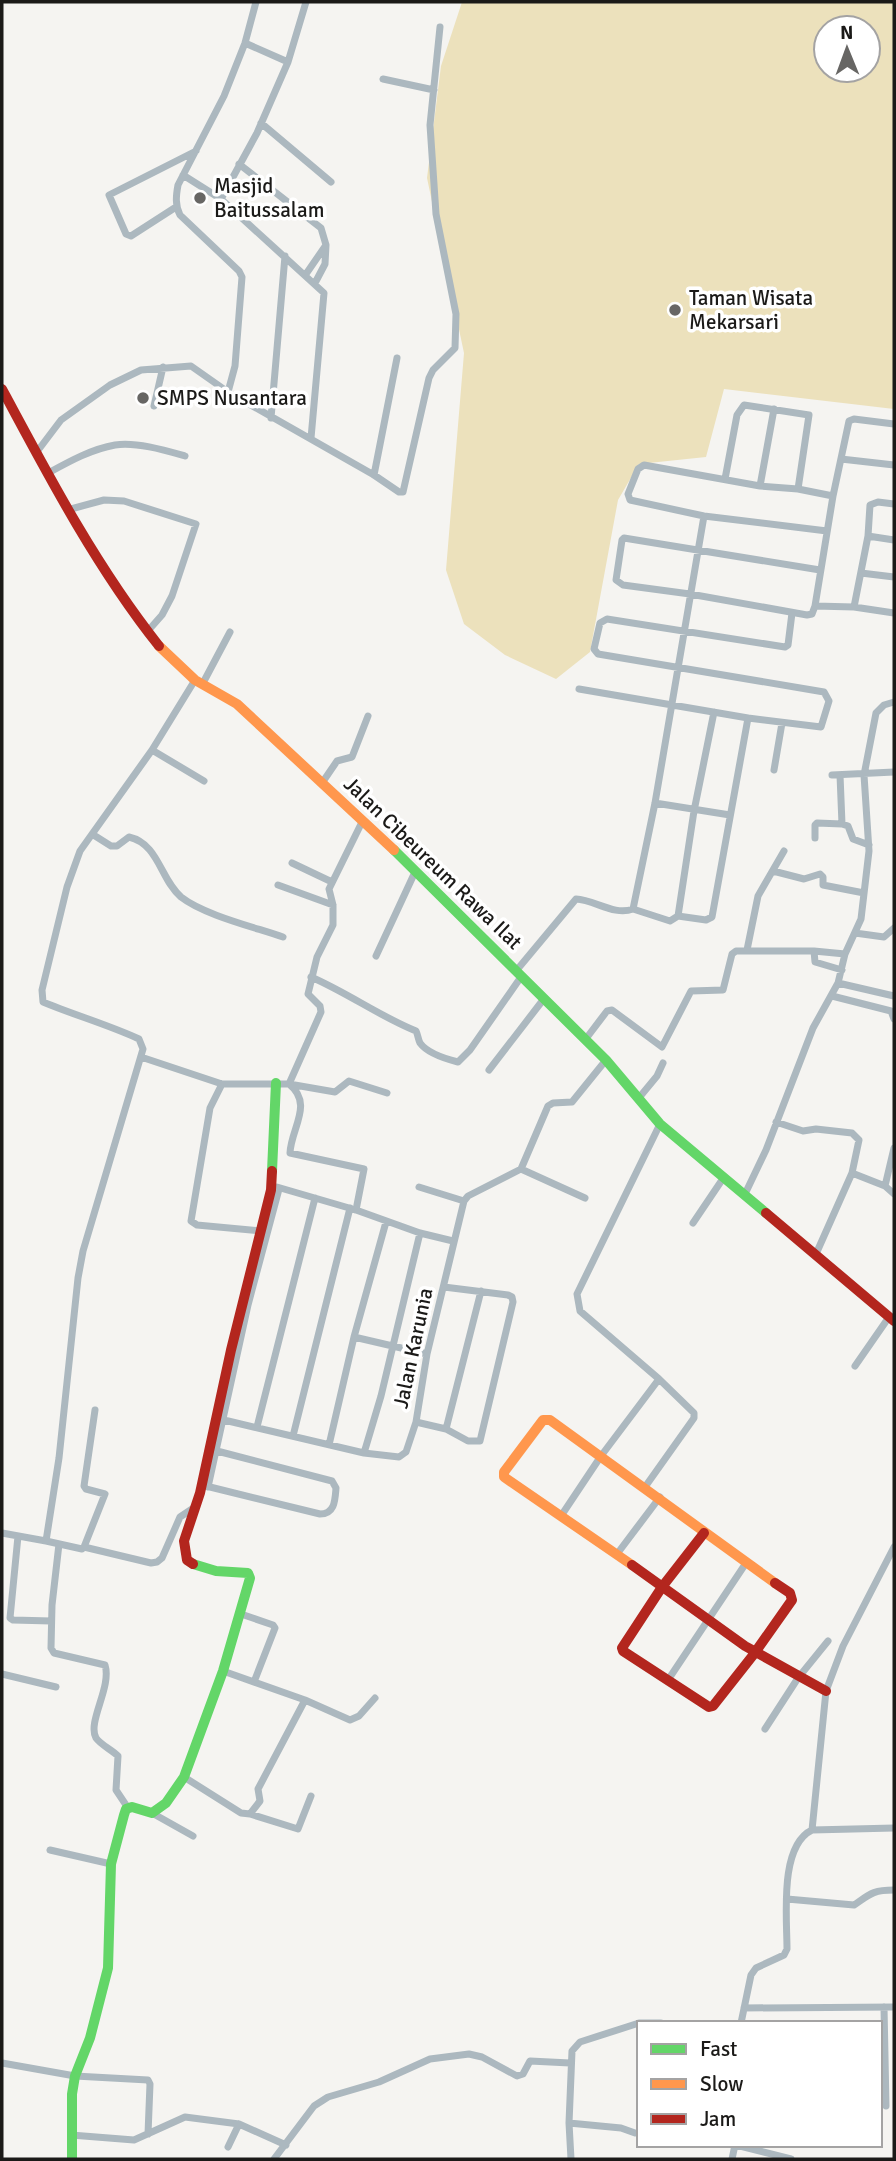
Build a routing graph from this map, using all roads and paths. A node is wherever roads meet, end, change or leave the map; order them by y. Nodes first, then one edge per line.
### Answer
1 (256, 2) edge
2 (306, 2) edge
3 (440, 27) dead end
4 (245, 43) junction
5 (288, 62) junction
6 (383, 79) dead end
7 (433, 90) junction
8 (261, 123) junction
9 (197, 150) junction
10 (239, 164) junction
11 (183, 175) junction
12 (331, 182) dead end
13 (221, 199) junction
14 (176, 207) junction
15 (326, 245) junction
16 (285, 256) junction
17 (306, 274) junction
18 (315, 284) junction
19 (397, 358) dead end
20 (163, 367) junction
21 (2, 389) edge
22 (228, 392) junction
23 (154, 406) dead end
24 (774, 409) junction
25 (271, 418) junction
26 (894, 424) edge
27 (311, 438) junction
28 (36, 453) junction
29 (185, 456) dead end
30 (841, 459) junction
31 (894, 465) edge
32 (50, 472) junction
33 (374, 474) junction
34 (724, 479) junction
35 (760, 486) junction
36 (799, 489) junction
37 (833, 496) junction
38 (894, 504) edge
39 (71, 509) junction
40 (704, 516) junction
41 (827, 531) junction
42 (868, 536) junction
43 (894, 540) edge
44 (698, 550) junction
45 (820, 570) junction
46 (861, 573) junction
47 (894, 577) edge
48 (690, 594) junction
49 (815, 606) junction
50 (854, 607) junction
51 (792, 613) junction
52 (894, 613) edge
53 (684, 631) junction
54 (147, 632) junction
55 (230, 632) dead end
56 (679, 667) junction
57 (199, 682) junction
58 (579, 689) dead end
59 (894, 702) edge
60 (671, 704) junction
61 (714, 712) junction
62 (368, 716) dead end
63 (748, 718) junction
64 (782, 723) junction
65 (152, 750) junction
66 (774, 770) dead end
67 (894, 772) edge
68 (864, 775) junction
69 (204, 781) dead end
70 (322, 783) junction
71 (654, 803) junction
72 (694, 811) junction
73 (730, 815) junction
74 (363, 820) junction
75 (842, 824) junction
76 (92, 834) junction
77 (815, 838) dead end
78 (869, 845) junction
79 (784, 851) dead end
80 (292, 863) dead end
81 (773, 871) junction
82 (415, 872) junction
83 (332, 882) junction
84 (278, 885) dead end
85 (864, 893) junction
86 (333, 905) junction
87 (633, 909) junction
88 (678, 916) junction
89 (894, 928) edge
90 (855, 933) junction
91 (283, 937) dead end
92 (747, 950) junction
93 (814, 951) junction
94 (845, 954) junction
95 (376, 956) dead end
96 (842, 970) junction
97 (518, 974) junction
98 (311, 977) junction
99 (838, 984) junction
100 (832, 996) junction
101 (894, 996) edge
102 (543, 1000) junction
103 (894, 1019) edge
104 (585, 1040) junction
105 (141, 1057) junction
106 (606, 1060) junction
107 (663, 1063) dead end
108 (489, 1070) dead end
109 (276, 1083) junction
110 (222, 1084) junction
111 (289, 1084) junction
112 (387, 1093) dead end
113 (638, 1099) junction
114 (776, 1122) junction
115 (660, 1125) junction
116 (894, 1148) edge
117 (521, 1169) junction
118 (852, 1173) junction
119 (724, 1177) junction
120 (885, 1186) junction
121 (275, 1187) junction
122 (419, 1187) dead end
123 (745, 1194) junction
124 (894, 1194) edge
125 (315, 1198) junction
126 (585, 1198) dead end
127 (464, 1202) junction
128 (353, 1209) junction
129 (386, 1222) junction
130 (693, 1223) dead end
131 (261, 1231) junction
132 (420, 1233) junction
133 (453, 1241) junction
134 (816, 1254) junction
135 (444, 1287) junction
136 (481, 1291) junction
137 (892, 1319) edge
138 (354, 1338) junction
139 (393, 1346) junction
140 (427, 1354) junction
141 (855, 1366) dead end
142 (659, 1379) junction
143 (95, 1410) dead end
144 (224, 1420) junction
145 (416, 1422) junction
146 (257, 1427) junction
147 (446, 1429) junction
148 (293, 1436) junction
149 (329, 1445) junction
150 (217, 1451) junction
151 (364, 1453) junction
152 (601, 1456) junction
153 (205, 1486) junction
154 (645, 1487) junction
155 (660, 1497) junction
156 (195, 1507) junction
157 (561, 1516) junction
158 (704, 1533) junction
159 (2, 1534) edge
160 (18, 1536) junction
161 (46, 1541) junction
162 (59, 1544) junction
163 (84, 1547) junction
164 (894, 1548) edge
165 (617, 1554) junction
166 (746, 1563) junction
167 (662, 1587) junction
168 (241, 1614) junction
169 (51, 1621) junction
170 (708, 1621) junction
171 (828, 1641) dead end
172 (754, 1654) junction
173 (223, 1671) junction
174 (2, 1674) edge
175 (798, 1678) junction
176 (668, 1680) junction
177 (254, 1682) junction
178 (56, 1687) dead end
179 (826, 1691) junction
180 (375, 1698) dead end
181 (305, 1700) junction
182 (765, 1729) dead end
183 (184, 1777) junction
184 (311, 1796) dead end
185 (128, 1808) junction
186 (152, 1813) junction
187 (250, 1814) junction
188 (894, 1828) edge
189 (812, 1830) junction
190 (194, 1836) dead end
191 (50, 1850) dead end
192 (111, 1864) junction
193 (894, 1890) edge
194 (786, 1899) junction
195 (884, 2007) junction
196 (894, 2007) edge
197 (744, 2008) junction
198 (741, 2021) edge
199 (637, 2024) edge
200 (2, 2063) edge
201 (570, 2063) junction
202 (75, 2076) junction
203 (886, 2106) dead end
204 (569, 2123) junction
205 (239, 2124) junction
206 (635, 2133) dead end
207 (148, 2134) junction
208 (71, 2135) junction
209 (286, 2146) junction
210 (228, 2147) dead end
211 (743, 2147) edge
212 (72, 2159) edge
213 (274, 2159) edge
214 (571, 2159) edge
215 (791, 2159) edge

1 - 4 street
2 - 5 street
3 - 7 street
4 - 5 street
4 - 9 street
5 - 8 street
6 - 7 street
7 - 33 street
8 - 10 street
8 - 12 street
9 - 11 street
9 - 14 street
10 - 13 street
10 - 15 street
11 - 13 street
11 - 14 street
13 - 16 street
14 - 22 street
15 - 17 street
15 - 18 street
16 - 17 street
16 - 25 street
17 - 18 street
18 - 27 street
19 - 33 street
20 - 22 street
20 - 23 street
20 - 28 street
21 - 28 street, Jalan Cibeureum Rawa Ilat
22 - 25 street
24 - 34 street
24 - 35 street
24 - 36 street
25 - 27 street
26 - 30 street
27 - 33 street
28 - 32 street, Jalan Cibeureum Rawa Ilat
29 - 32 street
30 - 31 street
30 - 37 street
32 - 39 street, Jalan Cibeureum Rawa Ilat
34 - 35 street
34 - 40 street
35 - 36 street
36 - 37 street
37 - 41 street
38 - 42 street
39 - 54 street, Jalan Cibeureum Rawa Ilat
39 - 54 street
40 - 41 street
40 - 44 street
41 - 45 street
42 - 43 street
42 - 46 street
44 - 45 street
44 - 48 street
44 - 48 street
45 - 49 street
46 - 47 street
46 - 50 street
48 - 51 street
48 - 53 street
49 - 50 street
49 - 51 street
50 - 52 street
51 - 53 street
53 - 56 street
53 - 56 street
54 - 57 street, Jalan Cibeureum Rawa Ilat
55 - 57 street
56 - 60 street
56 - 64 street
57 - 65 street
57 - 70 street, Jalan Cibeureum Rawa Ilat
58 - 60 street
59 - 68 street
60 - 61 street
60 - 71 street
61 - 63 street
61 - 72 street
62 - 70 street
63 - 64 street
63 - 73 street
64 - 66 street
65 - 69 street
65 - 76 street
67 - 68 street
68 - 75 street
68 - 78 street
70 - 74 street, Jalan Cibeureum Rawa Ilat
71 - 72 street
71 - 87 street
72 - 73 street
72 - 88 street
73 - 88 street
74 - 82 street, Jalan Cibeureum Rawa Ilat
74 - 83 street
75 - 77 street
75 - 78 street
76 - 91 street
76 - 105 street
78 - 85 street
79 - 81 street
80 - 83 street
81 - 85 street
81 - 92 street
82 - 95 street
82 - 97 street, Jalan Cibeureum Rawa Ilat
83 - 86 street
84 - 86 street
85 - 90 street
86 - 98 street
87 - 88 street
87 - 97 street
89 - 90 street
90 - 94 street
92 - 93 street
92 - 104 street
93 - 94 street
93 - 96 street
94 - 96 street
96 - 99 street
97 - 98 street
97 - 102 street, Jalan Cibeureum Rawa Ilat
98 - 111 street
99 - 100 street
99 - 101 street
100 - 103 street
100 - 114 street
102 - 104 street, Jalan Cibeureum Rawa Ilat
102 - 108 street
104 - 106 street, Jalan Cibeureum Rawa Ilat
105 - 110 street
105 - 161 street
106 - 113 street, Jalan Cibeureum Rawa Ilat
106 - 117 street
107 - 113 street
109 - 110 street
109 - 111 street
109 - 121 street
110 - 131 street
111 - 112 street
111 - 128 street
113 - 115 street, Jalan Cibeureum Rawa Ilat
114 - 118 street
114 - 123 street
115 - 119 street, Jalan Cibeureum Rawa Ilat
115 - 142 street
116 - 120 street
117 - 126 street
117 - 127 street
118 - 120 street
118 - 134 street
119 - 123 street, Jalan Cibeureum Rawa Ilat
119 - 130 street
120 - 124 street
121 - 125 street
121 - 131 street
121 - 144 street
122 - 127 street
123 - 134 street, Jalan Cibeureum Rawa Ilat
125 - 128 street
125 - 146 street
127 - 133 street, Jalan Karunia
128 - 129 street
128 - 148 street
129 - 132 street
129 - 138 street
131 - 153 street
132 - 133 street
132 - 139 street
133 - 135 street, Jalan Karunia
134 - 137 street, Jalan Cibeureum Rawa Ilat
135 - 136 street
135 - 140 street, Jalan Karunia
136 - 147 street
136 - 147 street
137 - 141 street
138 - 139 street
138 - 149 street
139 - 140 street
139 - 151 street
140 - 145 street, Jalan Karunia
142 - 152 street
142 - 154 street
143 - 163 street
144 - 146 street
144 - 150 street
145 - 147 street
145 - 151 street, Jalan Karunia
146 - 148 street
148 - 149 street
149 - 151 street
150 - 153 street
150 - 153 street
152 - 154 street
152 - 157 street
152 - 157 street
153 - 156 street
154 - 155 street
155 - 158 street
155 - 165 street
156 - 163 street
156 - 168 street
157 - 165 street
158 - 166 street
158 - 167 street
159 - 160 street
160 - 161 street
160 - 169 street
161 - 162 street
162 - 163 street
162 - 169 street
164 - 179 street
165 - 167 street
166 - 170 street
166 - 172 street
167 - 170 street
167 - 176 street
168 - 173 street
168 - 177 street
169 - 185 street
170 - 172 street
170 - 176 street
171 - 175 street
172 - 175 street
172 - 176 street
173 - 177 street
173 - 183 street
174 - 178 street
175 - 179 street
175 - 182 street
177 - 181 street
179 - 189 street
180 - 181 street
181 - 187 street
183 - 186 street
183 - 187 street
184 - 187 street
185 - 186 street
185 - 192 street
186 - 190 street
188 - 189 street
189 - 194 street
191 - 192 street
192 - 202 street
193 - 194 street
194 - 197 street
195 - 196 street
195 - 197 street
195 - 203 street
197 - 198 street
199 - 201 street
200 - 202 street
201 - 204 street
201 - 209 street
202 - 207 street
202 - 208 street
204 - 206 street
204 - 214 street
205 - 207 street
205 - 209 street
205 - 210 street
207 - 208 street
208 - 212 street
209 - 213 street
211 - 215 street

